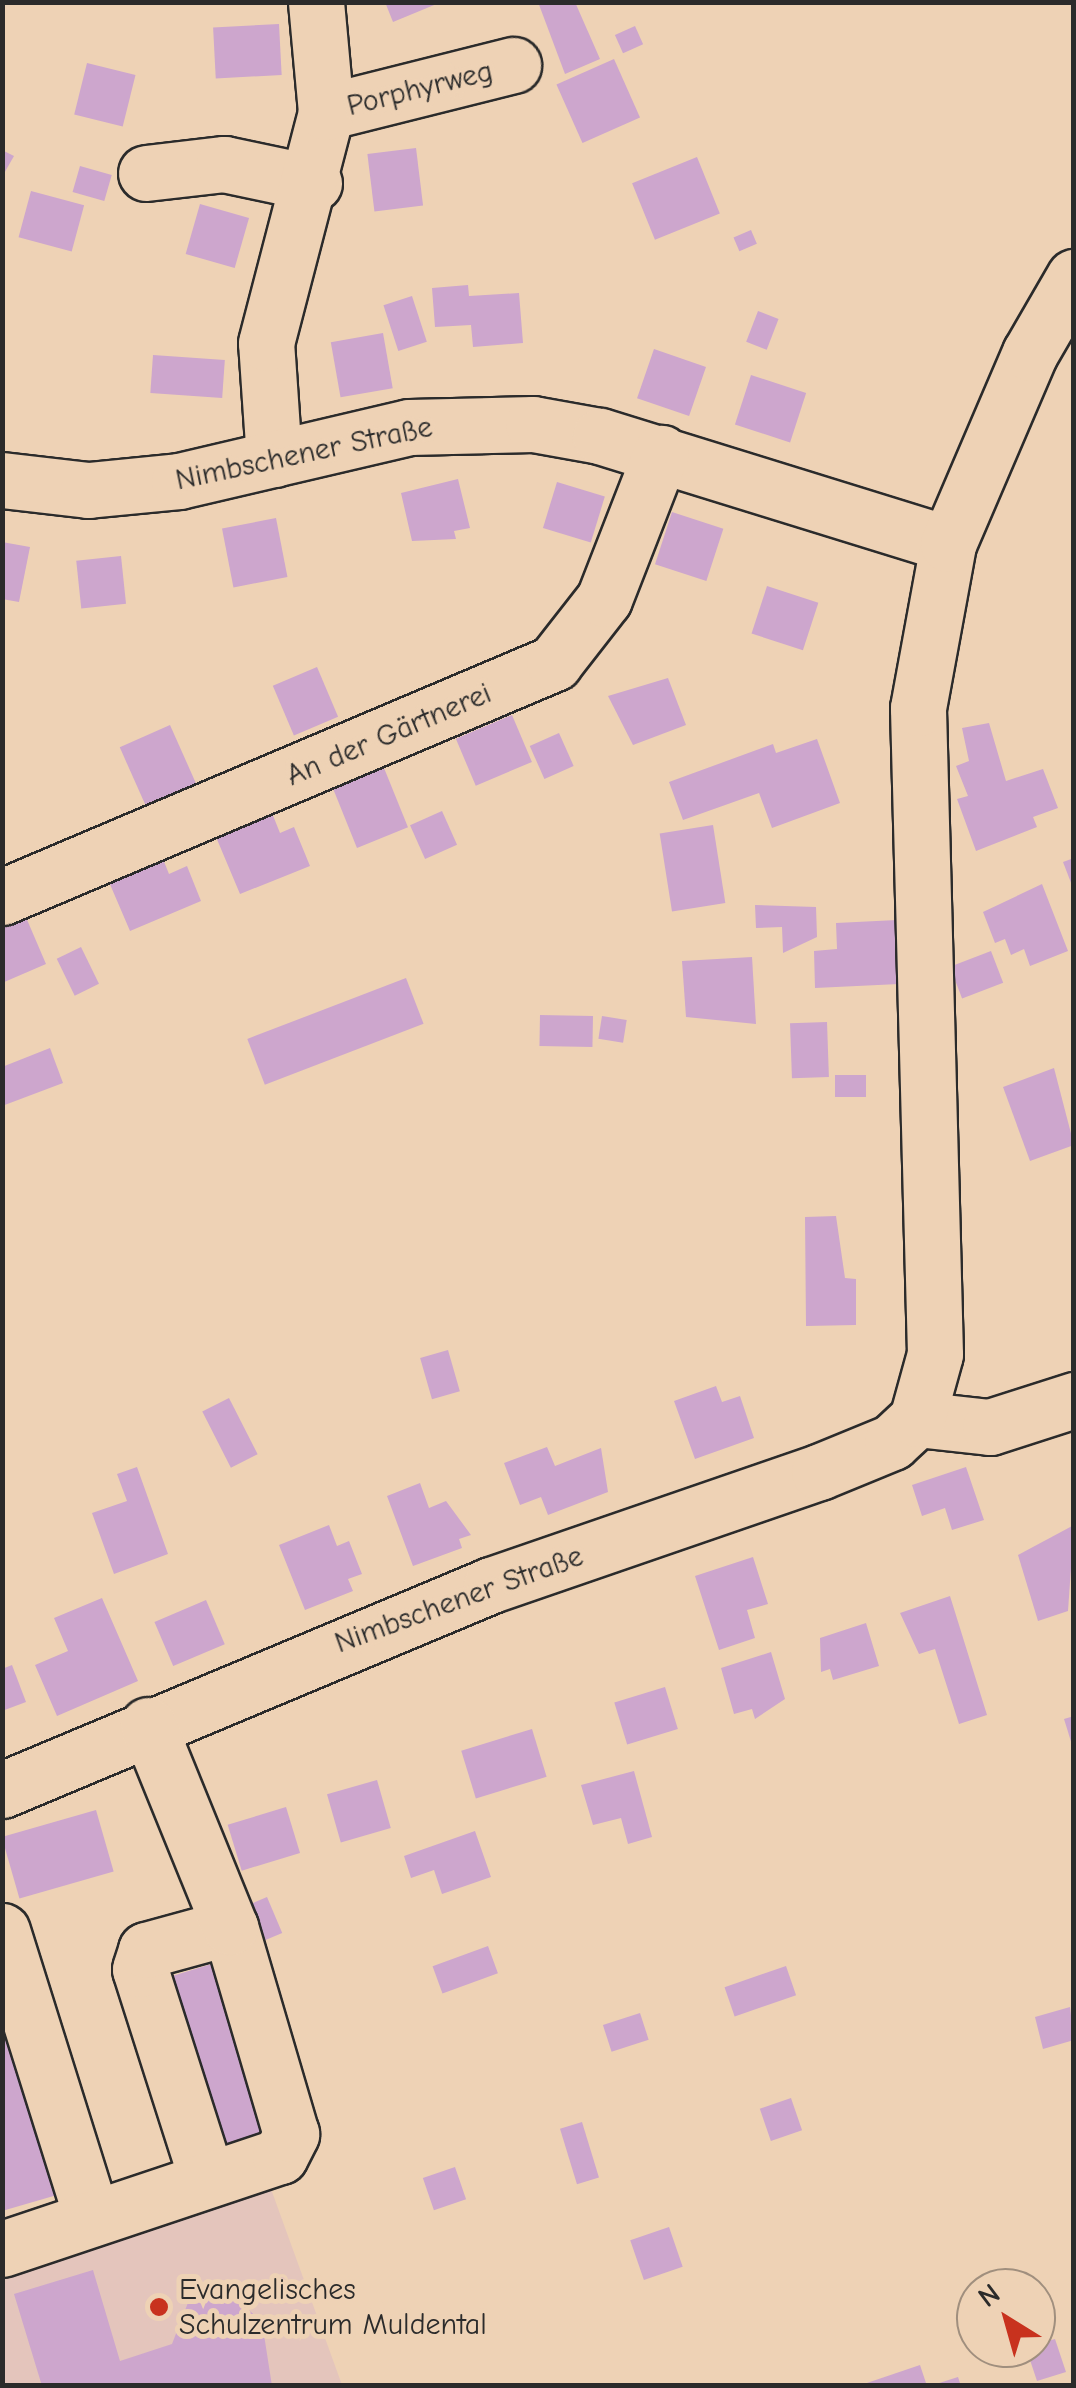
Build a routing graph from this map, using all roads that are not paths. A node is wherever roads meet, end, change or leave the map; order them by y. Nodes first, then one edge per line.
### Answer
1 (316, 2) edge
2 (513, 65) dead end
3 (326, 112) junction
4 (146, 173) dead end
5 (314, 183) junction
6 (1074, 277) edge
7 (661, 453) junction
8 (274, 459) junction
9 (2, 480) edge
10 (948, 544) junction
11 (2, 898) edge
12 (1074, 1400) edge
13 (918, 1418) junction
14 (148, 1725) junction
15 (2, 1790) edge
16 (230, 1927) junction
17 (2, 1931) edge
18 (207, 2179) junction
19 (92, 2218) junction
20 (2, 2250) edge

1 - 3 street, Porphyrweg
2 - 3 street, Porphyrweg
3 - 5 street, Porphyrweg
4 - 5 street
5 - 8 street, Porphyrweg
6 - 10 street
7 - 8 street, Nimbschener Straße
7 - 10 street, Nimbschener Straße
7 - 11 street, An der Gärtnerei
8 - 9 street, Nimbschener Straße
10 - 13 street
12 - 13 street
13 - 14 street, Nimbschener Straße
14 - 15 street, Nimbschener Straße
14 - 16 street
16 - 18 street
16 - 18 street
17 - 19 street
18 - 19 street
19 - 20 street

